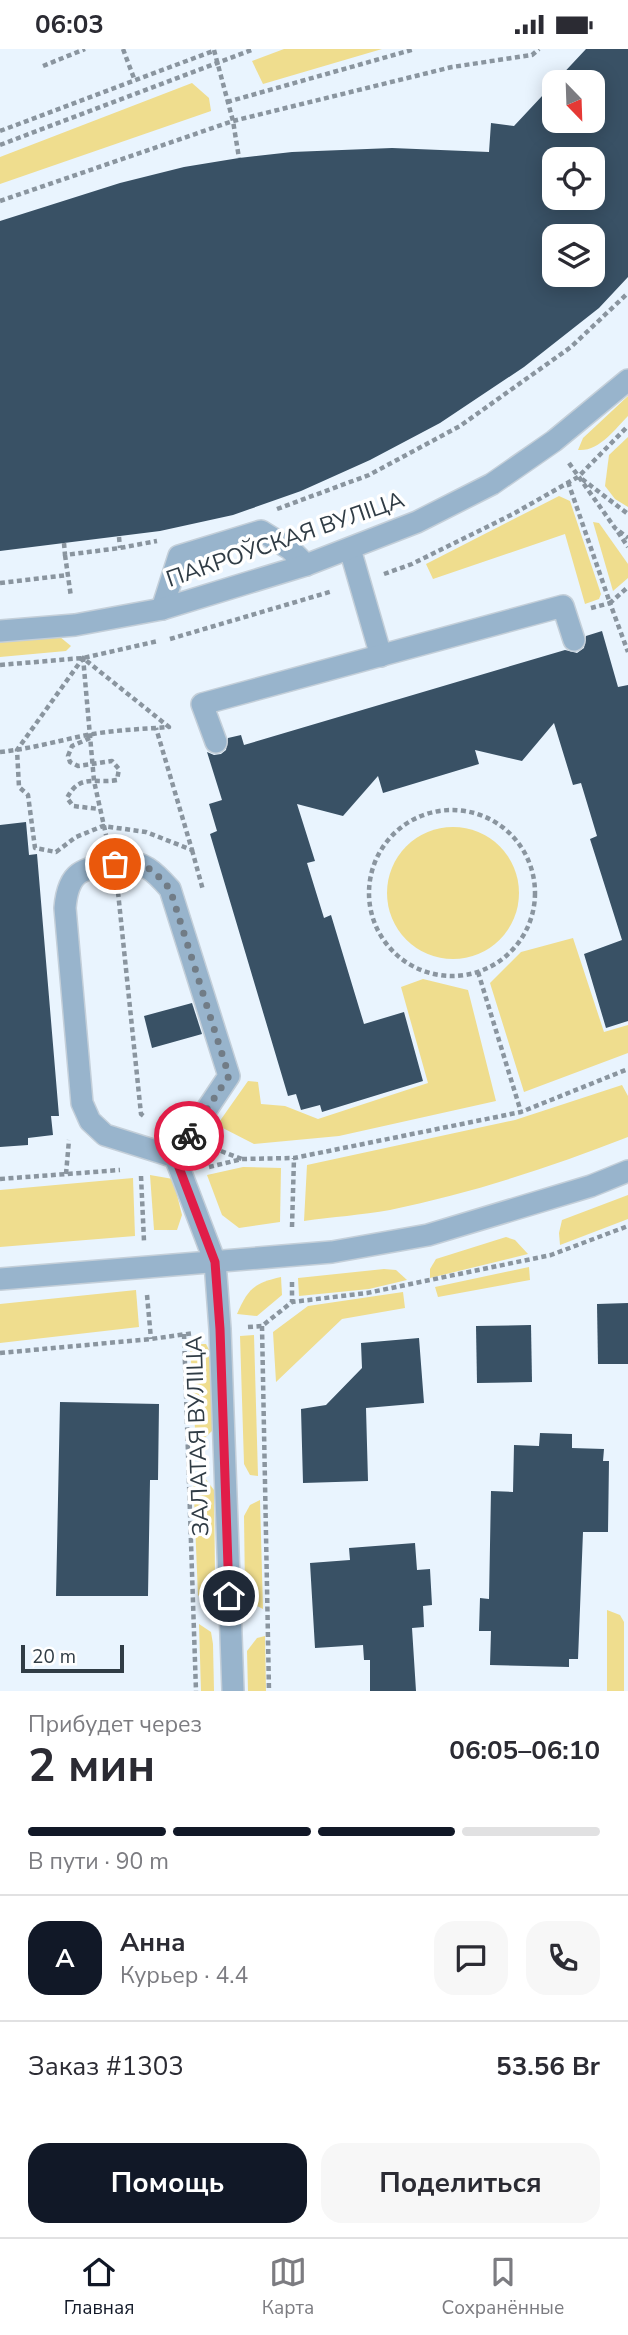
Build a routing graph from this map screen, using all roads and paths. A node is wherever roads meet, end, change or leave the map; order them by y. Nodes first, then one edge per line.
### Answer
1 (85, 49) edge
2 (123, 49) edge
3 (254, 49) edge
4 (415, 49) edge
5 (538, 49) edge
6 (214, 50) edge
7 (217, 63) junction
8 (43, 66) dead end
9 (135, 81) junction
10 (228, 102) junction
11 (233, 121) junction
12 (0, 131) edge
13 (0, 145) edge
14 (239, 158) dead end
15 (0, 201) edge
16 (628, 293) edge
17 (628, 380) edge
18 (554, 441) junction
19 (578, 477) junction
20 (568, 482) dead end
21 (276, 510) dead end
22 (628, 513) edge
23 (615, 528) junction
24 (119, 537) dead end
25 (628, 538) edge
26 (168, 539) dead end
27 (64, 543) dead end
28 (628, 547) edge
29 (120, 548) junction
30 (350, 549) junction
31 (306, 565) junction
32 (68, 575) dead end
33 (0, 583) edge
34 (628, 587) edge
35 (83, 596) dead end
36 (71, 598) dead end
37 (610, 603) junction
38 (162, 608) junction
39 (0, 631) edge
40 (573, 640) dead end
41 (628, 652) edge
42 (381, 656) junction
43 (88, 714) dead end
44 (156, 728) junction
45 (90, 736) junction
46 (216, 742) dead end
47 (17, 750) junction
48 (0, 752) edge
49 (92, 764) junction
50 (94, 781) junction
51 (99, 809) junction
52 (103, 826) junction
53 (115, 864) junction
54 (478, 972) junction
55 (628, 1069) edge
56 (521, 1112) junction
57 (182, 1156) junction
58 (242, 1159) junction
59 (128, 1170) dead end
60 (628, 1171) edge
61 (0, 1179) edge
62 (628, 1226) edge
63 (215, 1262) junction
64 (0, 1279) edge
65 (262, 1325) junction
66 (220, 1329) junction
67 (184, 1334) junction
68 (0, 1353) edge
69 (196, 1691) edge
70 (233, 1691) edge
71 (270, 1691) edge

1 - 8 path
2 - 9 path
3 - 7 path
4 - 10 path
5 - 11 path
6 - 7 path
6 - 9 path
7 - 10 path
7 - 13 path
9 - 12 path
10 - 11 path
11 - 14 path
11 - 15 path
16 - 21 path
17 - 18 street, ПАКРОЎСКАЯ ВУЛІЦА
18 - 19 path
18 - 30 street, ПАКРОЎСКАЯ ВУЛІЦА
19 - 22 path
19 - 23 path
20 - 37 path
23 - 25 path
23 - 28 path
24 - 29 path
26 - 29 path
27 - 29 path
30 - 31 street, ПАКРОЎСКАЯ ВУЛІЦА
30 - 42 street
31 - 38 street, ПАКРОЎСКАЯ ВУЛІЦА
31 - 38 street
32 - 33 path
34 - 37 path
35 - 36 path
37 - 41 path
38 - 39 street, ПАКРОЎСКАЯ ВУЛІЦА
40 - 42 street
42 - 46 street
43 - 45 path
44 - 45 path
44 - 47 path
44 - 52 path
45 - 47 path
45 - 49 path
45 - 49 path
47 - 48 path
47 - 52 path
49 - 50 path
49 - 50 path
50 - 51 path
50 - 51 path
51 - 52 path
52 - 53 path
53 - 57 path
53 - 57 street
53 - 57 street
54 - 54 path
54 - 56 path
55 - 56 path
56 - 58 path
57 - 58 path
57 - 58 path
57 - 63 street, ЗАЛАТАЯ ВУЛІЦА
59 - 61 path
60 - 63 street
62 - 65 path
63 - 64 street
63 - 66 street, ЗАЛАТАЯ ВУЛІЦА
65 - 66 path
65 - 71 path
66 - 67 path
66 - 70 street, ЗАЛАТАЯ ВУЛІЦА
67 - 68 path
67 - 69 path

